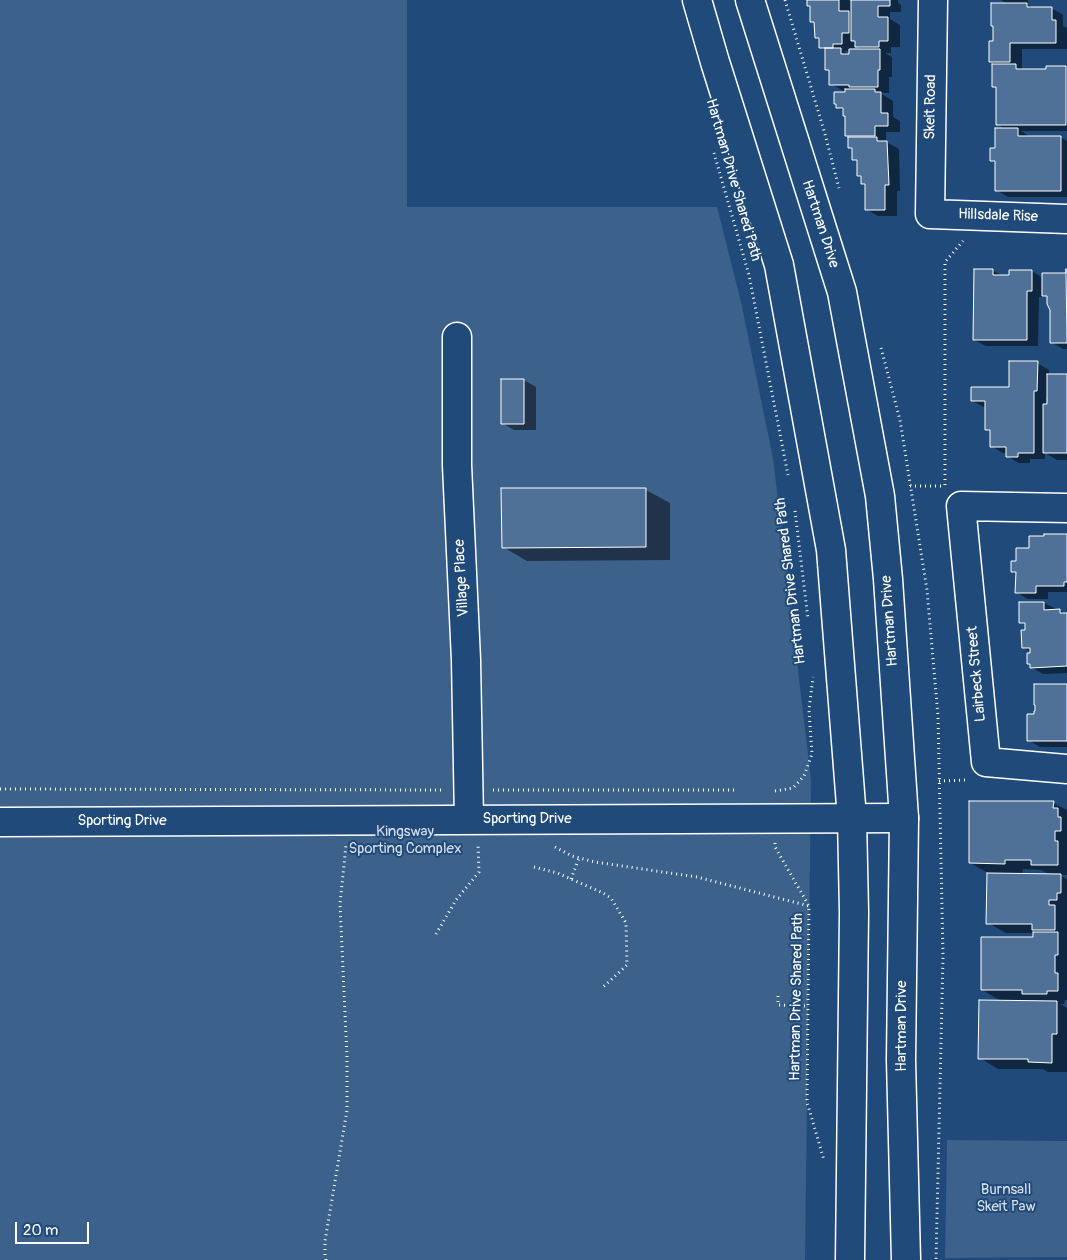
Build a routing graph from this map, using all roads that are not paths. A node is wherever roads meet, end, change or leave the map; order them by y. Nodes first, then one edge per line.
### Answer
1 (697, 0) edge
2 (750, 0) edge
3 (933, 0) edge
4 (930, 214) joint
5 (1067, 219) edge
6 (457, 337) dead end
7 (1067, 508) edge
8 (1067, 770) edge
9 (852, 818) junction
10 (904, 818) junction
11 (0, 822) edge
12 (472, 836) junction
13 (850, 1260) edge
14 (906, 1260) edge

1 - 9 main road
2 - 10 main road, Hartman Drive
3 - 4 main road, Skeit Road
4 - 5 main road, Hillsdale Rise
6 - 12 main road, Village Place
7 - 8 main road, Lairbeck Street
9 - 10 main road, Sporting Drive
9 - 12 main road, Sporting Drive
9 - 13 main road
10 - 14 main road, Hartman Drive
11 - 12 main road, Sporting Drive

